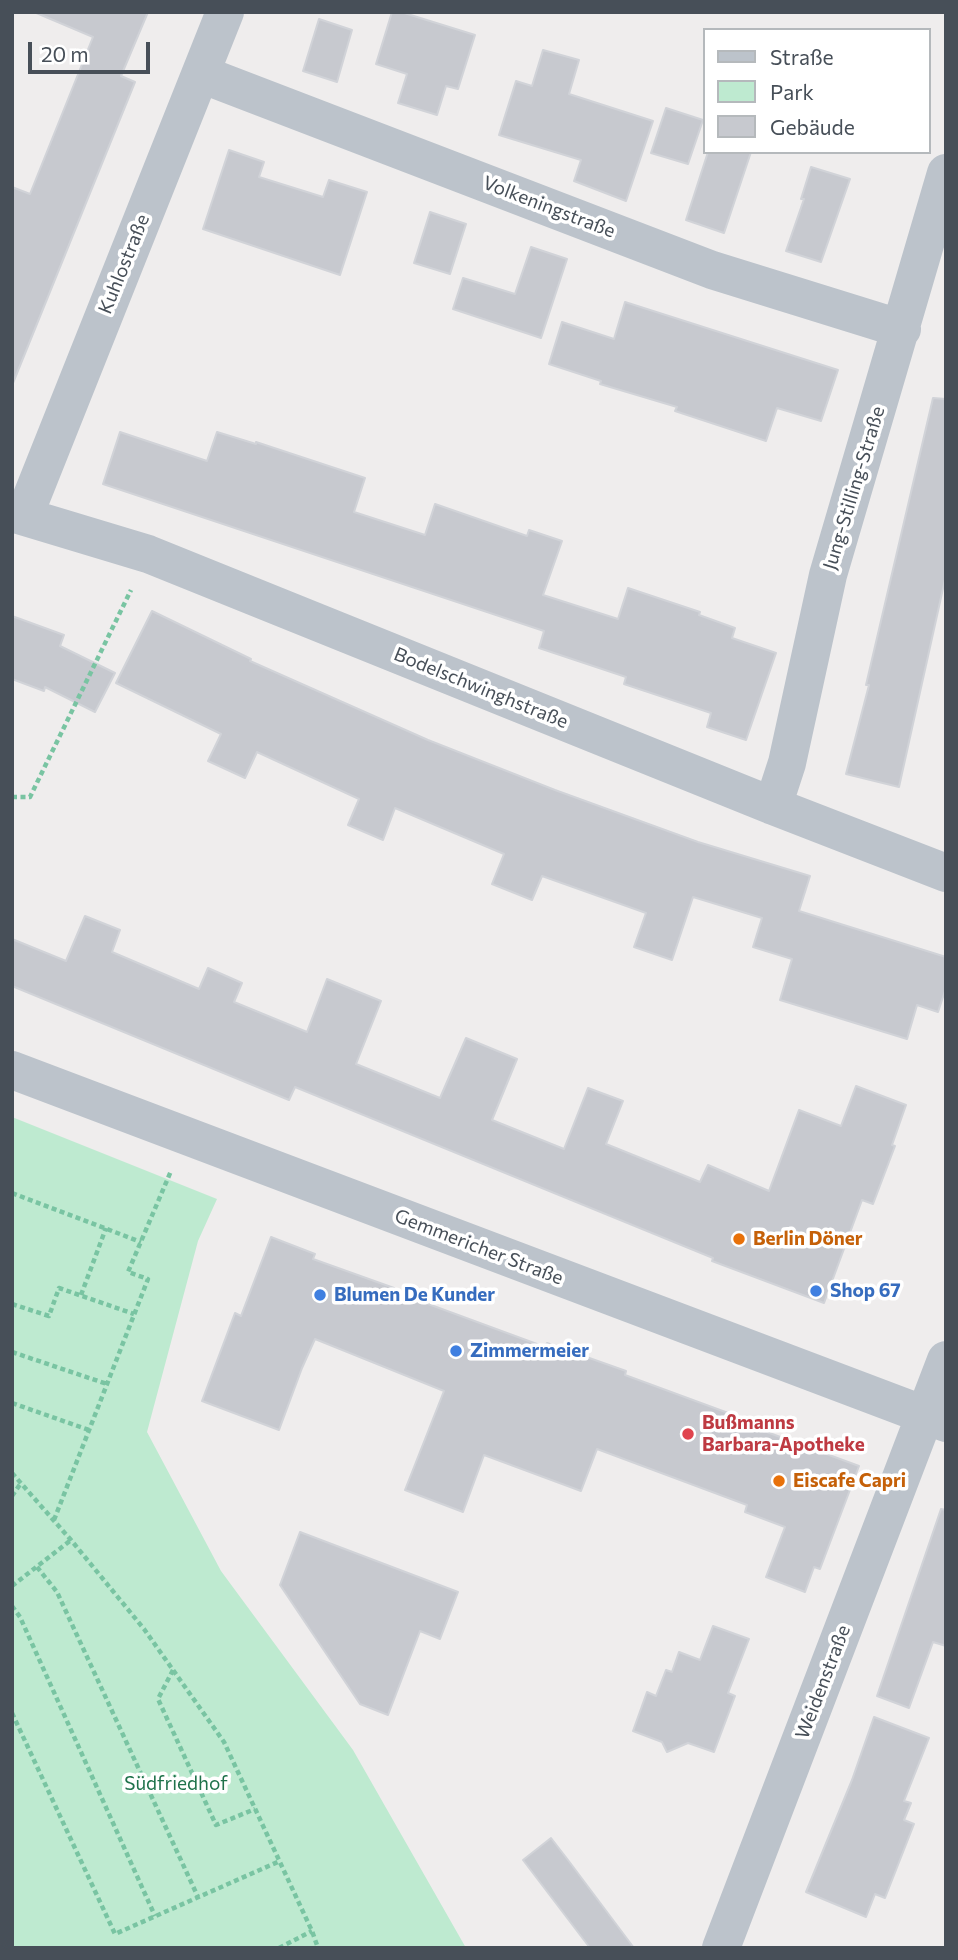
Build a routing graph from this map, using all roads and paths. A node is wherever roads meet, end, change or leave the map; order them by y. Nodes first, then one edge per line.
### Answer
1 (225, 12) edge
2 (201, 74) junction
3 (946, 173) edge
4 (902, 329) junction
5 (18, 515) edge
6 (148, 554) junction
7 (12, 797) edge
8 (773, 806) junction
9 (946, 873) edge
10 (12, 1070) edge
11 (185, 1135) junction
12 (12, 1193) edge
13 (106, 1228) junction
14 (141, 1242) junction
15 (81, 1295) junction
16 (12, 1304) edge
17 (134, 1314) junction
18 (12, 1352) edge
19 (946, 1360) edge
20 (107, 1384) junction
21 (12, 1403) edge
22 (936, 1419) edge
23 (89, 1430) junction
24 (12, 1473) edge
25 (21, 1483) junction
26 (12, 1496) edge
27 (54, 1520) junction
28 (71, 1540) junction
29 (37, 1567) junction
30 (12, 1586) edge
31 (12, 1606) edge
32 (173, 1670) junction
33 (12, 1713) edge
34 (255, 1809) junction
35 (280, 1861) junction
36 (198, 1897) junction
37 (155, 1916) junction
38 (312, 1931) junction
39 (279, 1948) edge
40 (318, 1948) edge
41 (721, 1948) edge

1 - 2 street, Kuhlostraße
2 - 4 street, Volkeningstraße
2 - 5 street, Kuhlostraße
3 - 4 street, Jung-Stilling-Straße
4 - 8 street, Jung-Stilling-Straße
5 - 6 street, Bodelschwinghstraße
6 - 7 path
6 - 8 street, Bodelschwinghstraße
8 - 9 street, Bodelschwinghstraße
10 - 11 street, Gemmericher Straße
11 - 14 path
11 - 22 street, Gemmericher Straße
12 - 13 path
13 - 14 path
13 - 15 path
14 - 17 path
15 - 16 path
15 - 17 path
17 - 20 path
18 - 20 path
19 - 22 street, Weidenstraße
20 - 23 path
21 - 23 path
22 - 41 street, Weidenstraße
23 - 27 path
24 - 25 path
25 - 26 path
25 - 27 path
27 - 28 path
28 - 29 path
28 - 32 path
29 - 30 path
29 - 36 path
31 - 37 path
32 - 34 path
32 - 34 path
33 - 37 path
34 - 35 path
35 - 36 path
35 - 38 path
36 - 37 path
38 - 39 path
38 - 40 path

